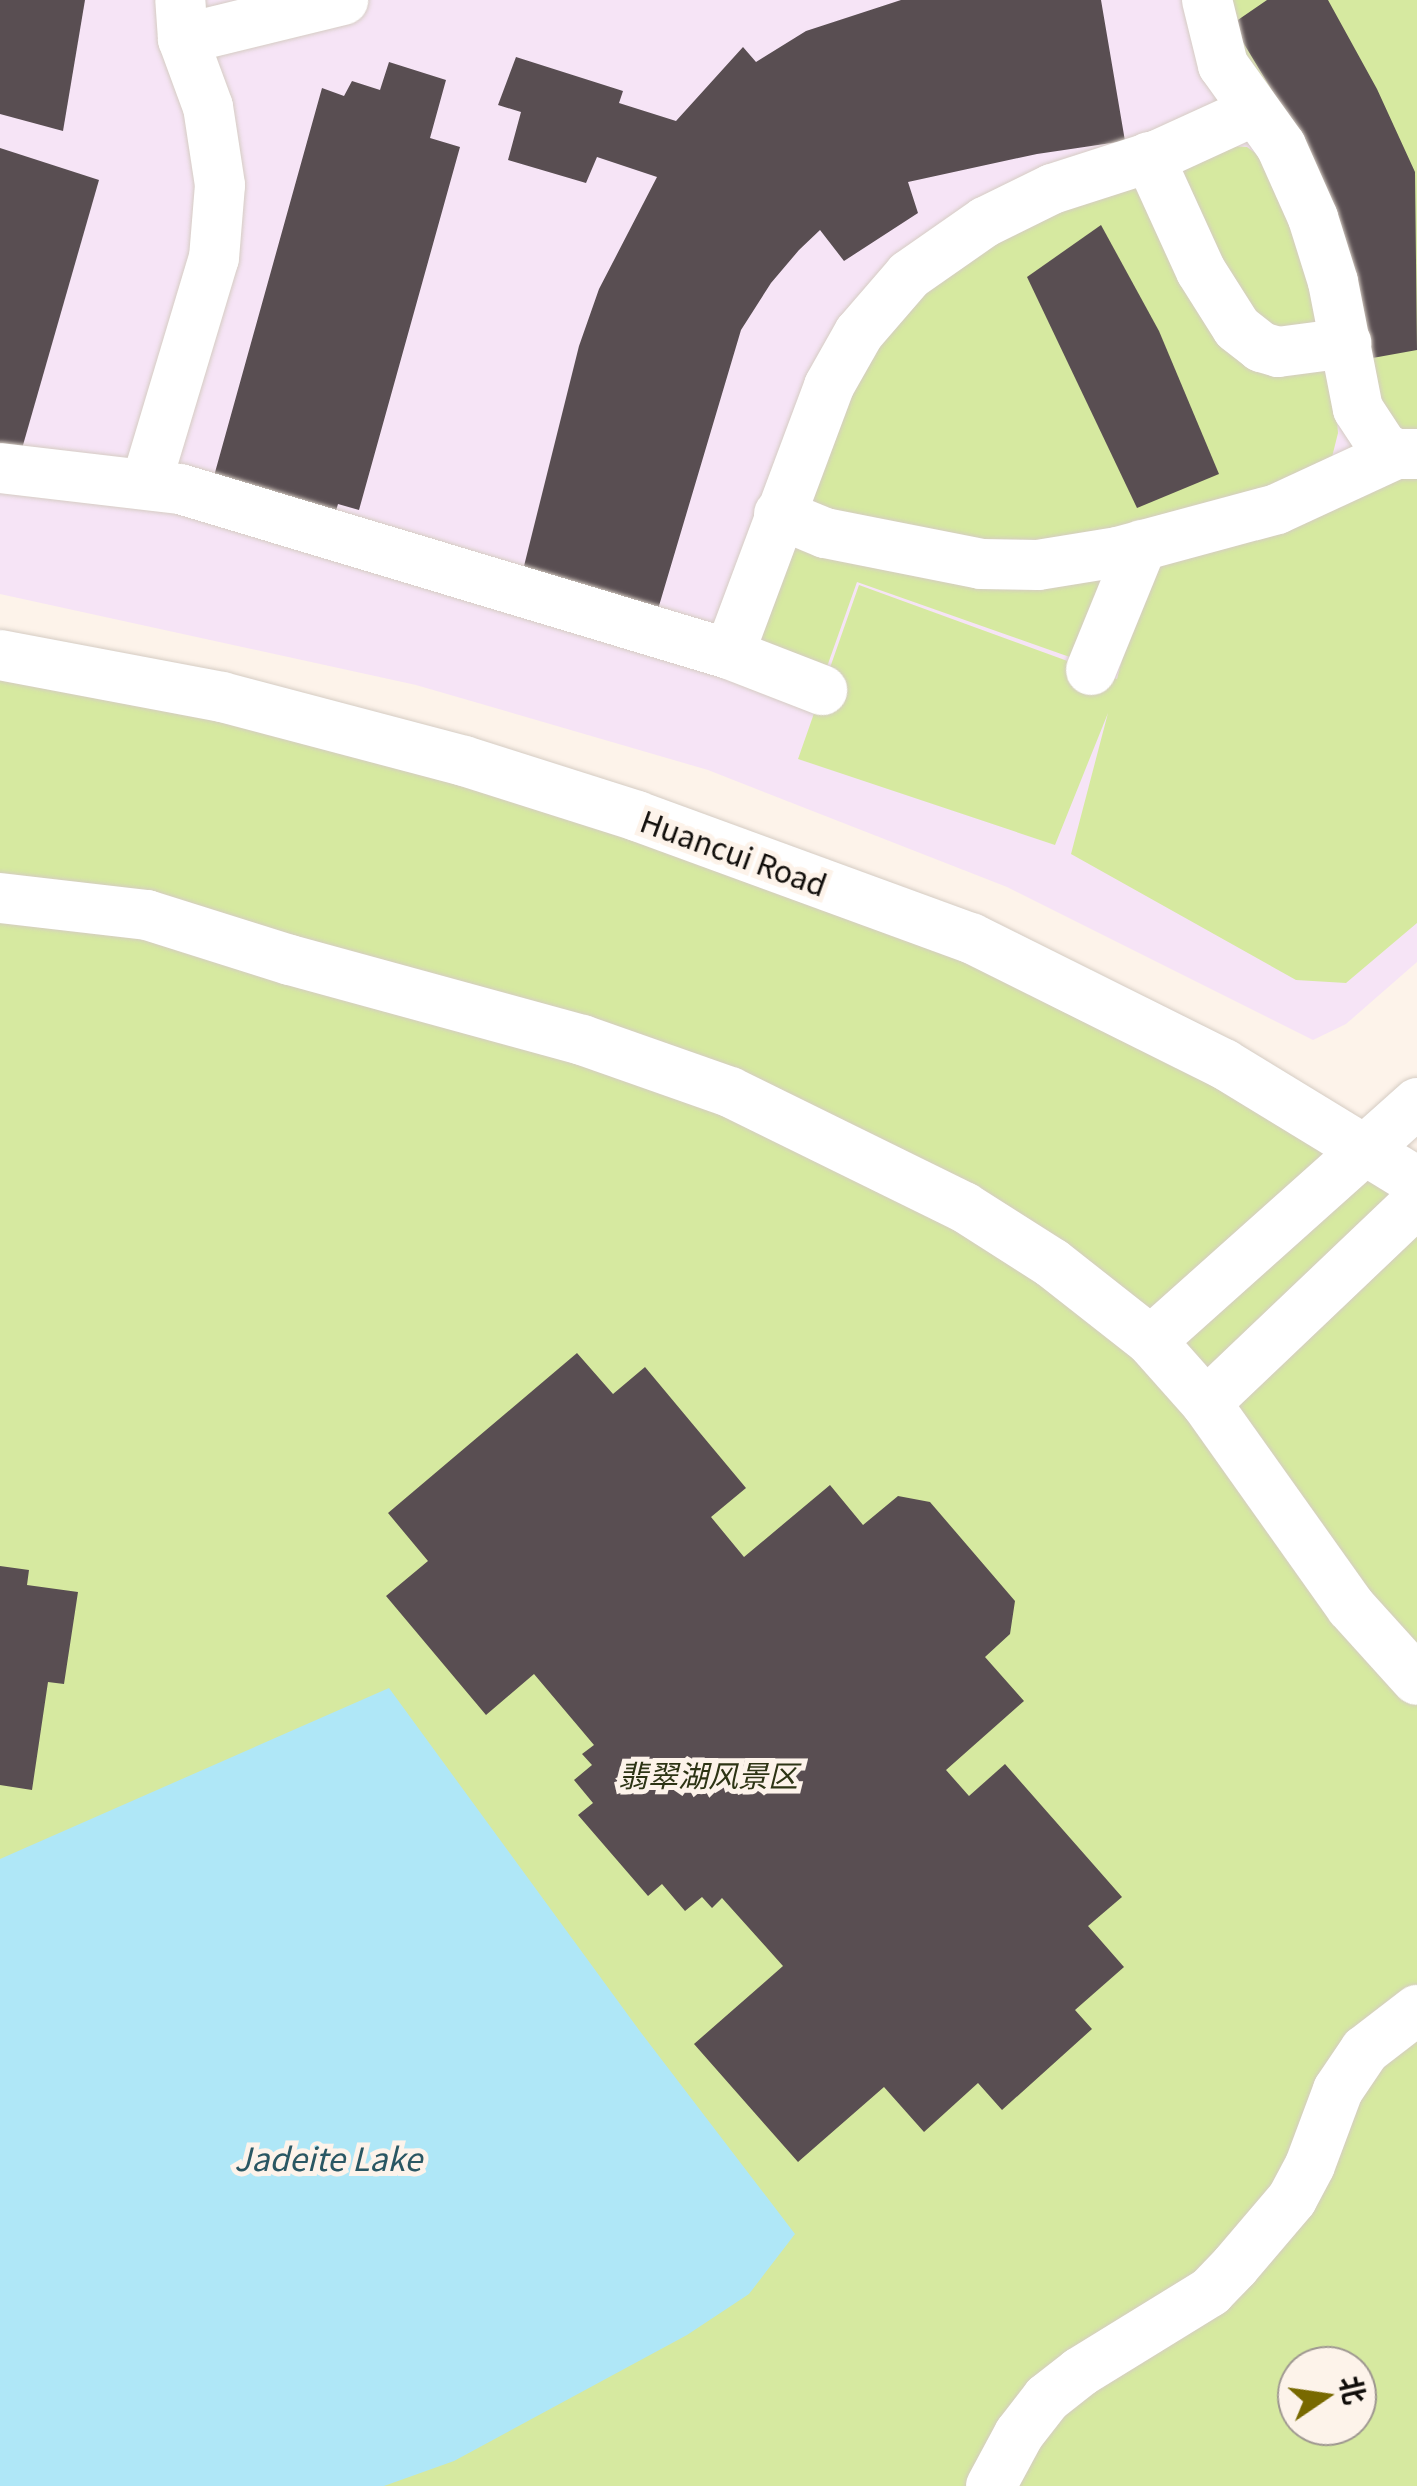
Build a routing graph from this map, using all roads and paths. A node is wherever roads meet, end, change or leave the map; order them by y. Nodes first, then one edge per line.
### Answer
1 (343, 0) edge
2 (1206, 0) edge
3 (181, 20) edge
4 (1254, 111) junction
5 (1149, 158) junction
6 (1346, 343) junction
7 (1407, 454) edge
8 (0, 468) edge
9 (146, 484) junction
10 (779, 514) junction
11 (1142, 545) junction
12 (729, 654) junction
13 (0, 655) edge
14 (1091, 670) dead end
15 (822, 690) dead end
16 (0, 898) edge
17 (1417, 1103) edge
18 (1364, 1149) junction
19 (1417, 1182) edge
20 (1417, 1202) edge
21 (1151, 1340) junction
22 (1206, 1403) junction
23 (1417, 1680) edge
24 (1417, 2010) edge
25 (991, 2486) edge

1 - 3 street
2 - 4 street
3 - 9 street
4 - 5 street
4 - 6 street
5 - 6 street
5 - 10 street
6 - 7 street
7 - 11 street
8 - 9 street
9 - 12 street
10 - 11 street
10 - 12 street
11 - 14 street
12 - 15 street
13 - 18 street, Huancui Road
16 - 21 street
17 - 18 street
18 - 19 street, Huancui Road
18 - 21 street
20 - 22 street
21 - 22 street
22 - 23 street
24 - 25 street

